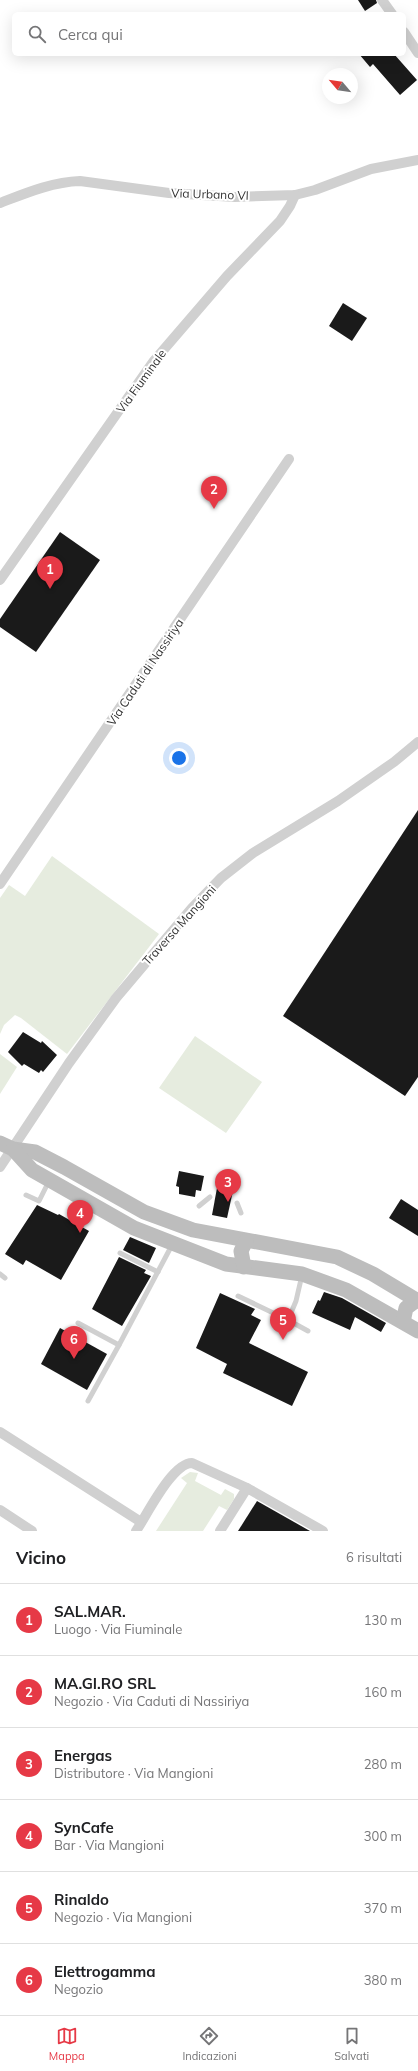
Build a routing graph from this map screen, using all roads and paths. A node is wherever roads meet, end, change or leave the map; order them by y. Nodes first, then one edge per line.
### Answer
1 (382, 0) edge
2 (391, 12) edge
3 (406, 35) edge
4 (418, 53) edge
5 (418, 160) edge
6 (295, 195) junction
7 (0, 203) edge
8 (289, 459) dead end
9 (0, 580) edge
10 (418, 742) edge
11 (0, 884) edge
12 (7, 1146) edge
13 (62, 1166) junction
14 (0, 1167) edge
15 (53, 1182) junction
16 (26, 1195) dead end
17 (117, 1197) junction
18 (210, 1197) dead end
19 (237, 1203) dead end
20 (199, 1206) dead end
21 (107, 1213) junction
22 (241, 1213) dead end
23 (195, 1230) junction
24 (251, 1242) junction
25 (182, 1248) junction
26 (310, 1252) junction
27 (120, 1253) dead end
28 (248, 1267) junction
29 (158, 1272) junction
30 (0, 1274) edge
31 (303, 1275) junction
32 (5, 1278) dead end
33 (238, 1296) dead end
34 (418, 1300) edge
35 (288, 1320) junction
36 (404, 1322) junction
37 (78, 1323) dead end
38 (308, 1330) dead end
39 (418, 1331) edge
40 (119, 1345) junction
41 (88, 1401) dead end
42 (0, 1432) edge
43 (247, 1488) junction
44 (0, 1510) edge
45 (141, 1522) junction
46 (32, 1531) edge
47 (136, 1531) edge
48 (220, 1531) edge
49 (323, 1531) edge

1 - 2 street
3 - 4 street
5 - 6 street, Via Urbano VI
6 - 7 street, Via Urbano VI
6 - 9 street, Via Fiuminale
8 - 11 street, Via Caduti di Nassiriya
10 - 12 street, Traversa Mangioni
12 - 13 street
12 - 14 street, Traversa Mangioni
12 - 15 street
13 - 15 street
13 - 17 street
15 - 16 lane
15 - 21 street
17 - 21 street
17 - 23 street
18 - 20 lane
19 - 22 lane
21 - 25 street
23 - 24 street
23 - 25 street
24 - 26 street
24 - 28 street
25 - 28 street
25 - 29 lane
26 - 31 street
26 - 34 street
27 - 29 lane
28 - 31 street
29 - 40 lane
30 - 32 lane
31 - 35 lane
31 - 36 street
33 - 35 lane
34 - 36 street
35 - 38 lane
36 - 39 street
37 - 40 lane
40 - 41 lane
42 - 45 street
43 - 45 street
43 - 48 street
43 - 49 street
44 - 46 street
45 - 47 street

